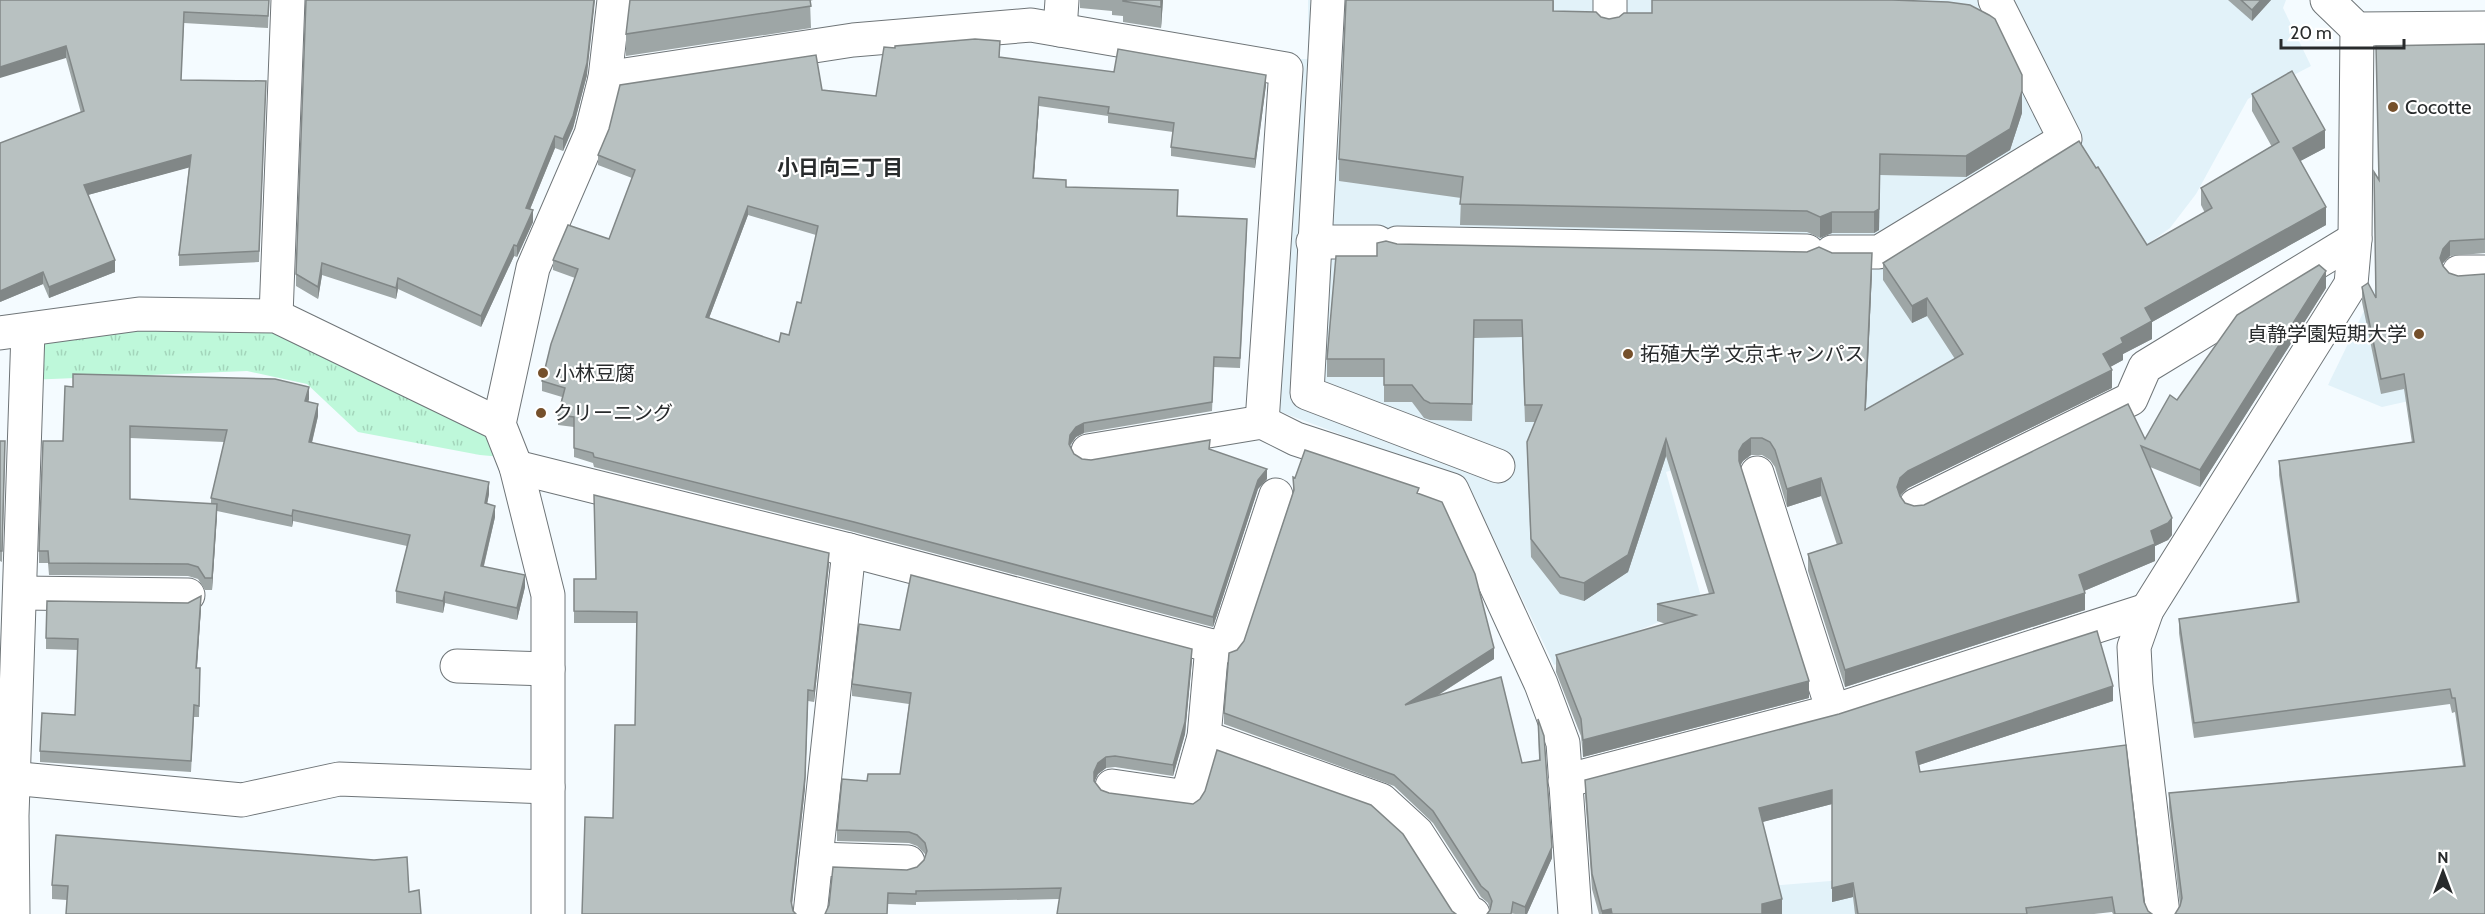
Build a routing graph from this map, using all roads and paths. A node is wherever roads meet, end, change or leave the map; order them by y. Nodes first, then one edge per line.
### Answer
1 (288, 0) edge
2 (614, 0) edge
3 (1328, 0) edge
4 (1995, 0) edge
5 (2327, 0) edge
6 (1061, 15) edge
7 (2365, 19) edge
8 (2485, 28) edge
9 (605, 78) junction
10 (2355, 239) junction
11 (1313, 242) junction
12 (276, 316) junction
13 (14, 332) edge
14 (1262, 422) junction
15 (499, 424) junction
16 (1088, 451) dead end
17 (1498, 466) dead end
18 (516, 467) junction
19 (1757, 472) dead end
20 (1276, 495) dead end
21 (1916, 505) edge
22 (849, 550) junction
23 (14, 582) edge
24 (188, 595) dead end
25 (2146, 610) junction
26 (1212, 646) junction
27 (457, 666) dead end
28 (548, 669) junction
29 (1833, 711) junction
30 (1204, 737) junction
31 (7, 777) edge
32 (1565, 781) junction
33 (1112, 786) dead end
34 (548, 788) junction
35 (816, 859) junction
36 (908, 862) dead end
37 (14, 914) edge
38 (548, 914) edge
39 (810, 914) edge
40 (1473, 914) edge
41 (1575, 914) edge
42 (2163, 914) edge

1 - 12 street
2 - 9 street
3 - 11 street
4 - 11 street
5 - 7 street
6 - 9 street
6 - 14 street
7 - 8 street
7 - 10 street
9 - 15 street
10 - 21 street
10 - 25 street
11 - 17 street
12 - 13 street
12 - 15 street
13 - 23 street
14 - 16 street
14 - 32 street
15 - 18 street
18 - 22 street
18 - 28 street
19 - 29 street
20 - 26 street
22 - 26 street
22 - 35 street
23 - 24 street
23 - 31 street
25 - 29 street
25 - 42 street
26 - 30 street
27 - 28 street
28 - 34 street
29 - 32 street
30 - 33 street
30 - 40 street
31 - 34 street
31 - 37 street
32 - 41 street
34 - 38 street
35 - 36 street
35 - 39 street

